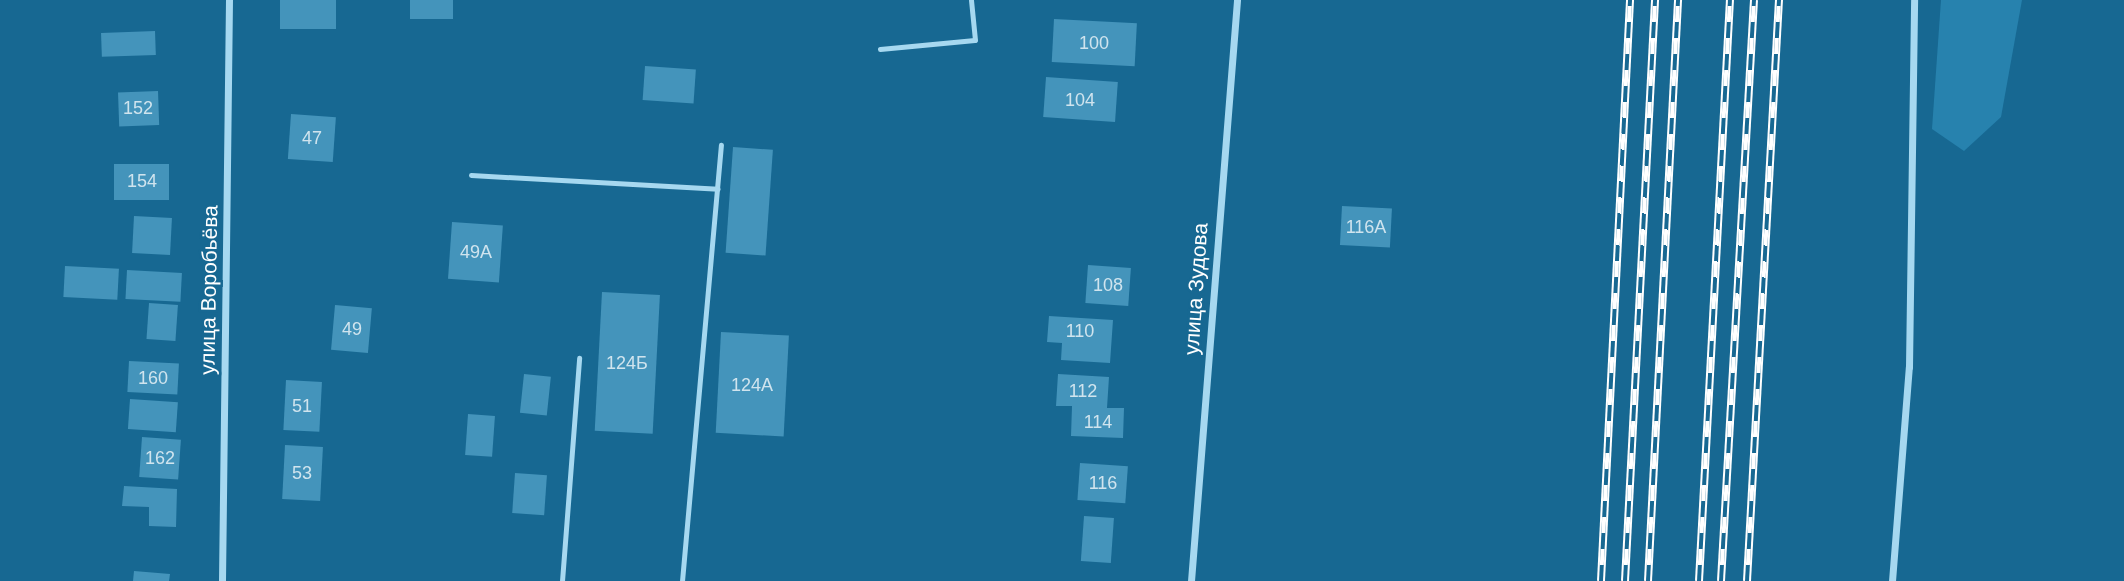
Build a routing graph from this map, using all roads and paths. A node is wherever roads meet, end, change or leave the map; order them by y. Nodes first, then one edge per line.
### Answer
1 (229, 0) edge
2 (971, 0) edge
3 (1237, 0) edge
4 (1914, 0) edge
5 (880, 49) dead end
6 (721, 145) dead end
7 (471, 175) dead end
8 (718, 188) junction
9 (579, 358) dead end
10 (222, 581) edge
11 (562, 581) edge
12 (682, 581) edge
13 (1191, 581) edge
14 (1892, 581) edge

1 - 10 street, улица Воробьёва
2 - 5 lane
3 - 13 street, улица Зудова
4 - 14 street
6 - 8 lane
7 - 8 lane
8 - 12 lane
9 - 11 lane

